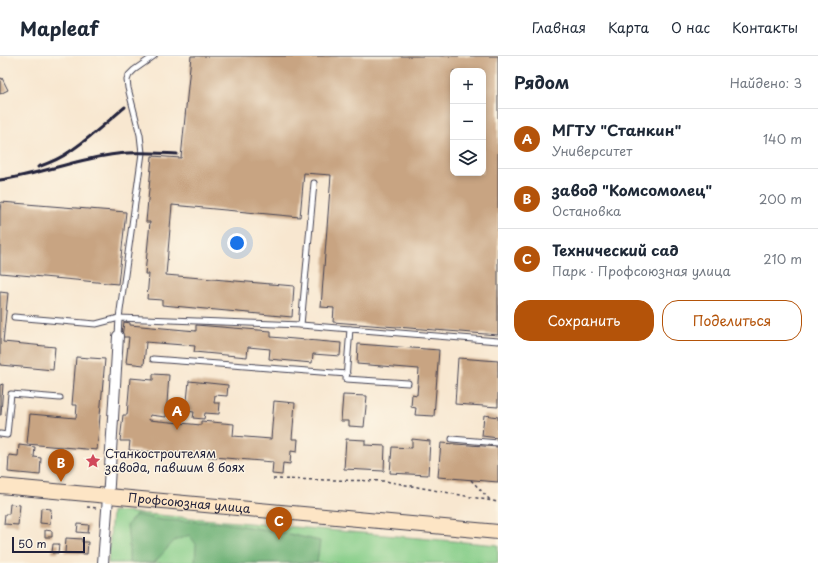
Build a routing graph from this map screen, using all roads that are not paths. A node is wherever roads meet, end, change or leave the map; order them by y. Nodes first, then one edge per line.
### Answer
1 (154, 56) edge
2 (314, 184) dead end
3 (14, 317) dead end
4 (119, 318) junction
5 (301, 325) junction
6 (350, 329) junction
7 (118, 336) joint
8 (498, 341) edge
9 (153, 359) dead end
10 (347, 374) junction
11 (408, 383) dead end
12 (60, 398) dead end
13 (0, 434) edge
14 (452, 439) dead end
15 (498, 443) edge
16 (0, 486) edge
17 (108, 496) junction
18 (498, 532) edge
19 (103, 563) edge

1 - 4 lane
2 - 5 lane
3 - 4 lane
4 - 5 lane
4 - 7 lane
5 - 6 lane
6 - 8 lane
6 - 10 lane
7 - 17 street
9 - 10 lane
10 - 11 lane
12 - 13 lane
14 - 15 lane
16 - 17 main road, Профсоюзная улица
17 - 18 main road, Профсоюзная улица
17 - 19 street

